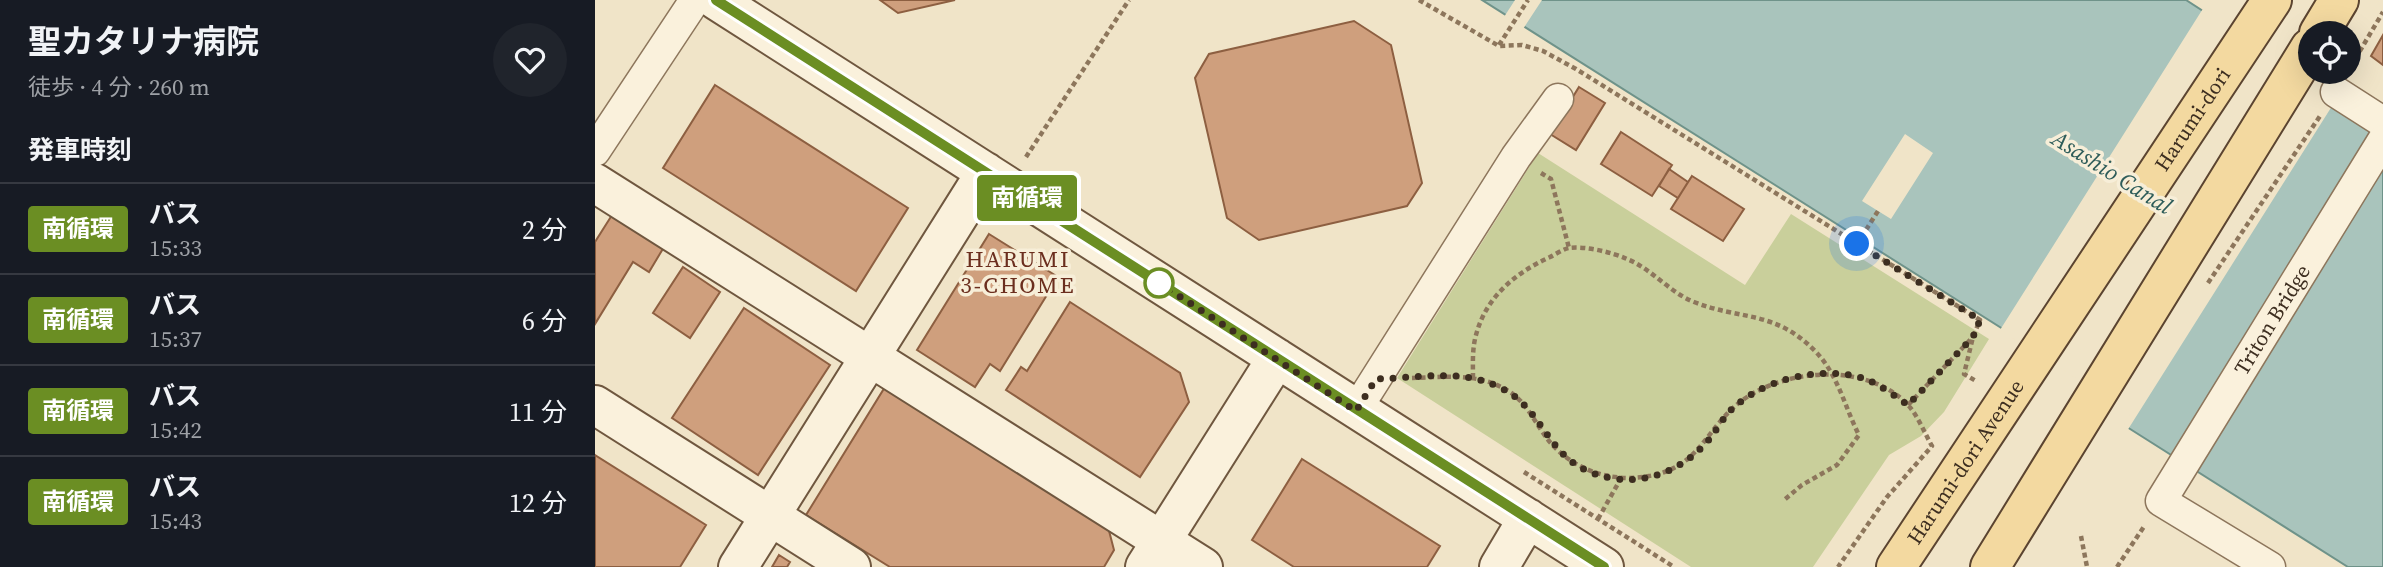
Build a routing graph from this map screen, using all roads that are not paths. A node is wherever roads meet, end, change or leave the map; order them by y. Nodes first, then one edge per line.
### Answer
1 (695, 0) edge
2 (716, 0) edge
3 (2339, 0) edge
4 (2264, 11) edge
5 (2326, 21) edge
6 (2298, 66) edge
7 (2345, 84) edge
8 (1558, 99) dead end
9 (2383, 122) edge
10 (2383, 140) edge
11 (595, 151) edge
12 (986, 172) junction
13 (595, 183) edge
14 (2034, 356) joint
15 (870, 358) junction
16 (1277, 358) junction
17 (595, 405) edge
18 (1356, 411) junction
19 (770, 515) junction
20 (1528, 519) junction
21 (1153, 554) edge
22 (738, 567) edge
23 (851, 567) edge
24 (1203, 567) edge
25 (1499, 567) edge
26 (1604, 567) edge
27 (1896, 567) edge
28 (1990, 567) edge
29 (2270, 567) edge

1 - 11 street
2 - 12 street
3 - 5 main road
4 - 14 main road, Harumi-dori
6 - 28 main road
7 - 9 street
8 - 18 street
10 - 29 street, Triton Bridge
12 - 15 street
12 - 16 street
13 - 15 street
14 - 27 main road, Harumi-dori Avenue
15 - 19 street
15 - 21 street
16 - 18 street
16 - 21 street
17 - 19 street
18 - 20 street
19 - 22 street
19 - 23 street
20 - 25 street
20 - 26 street
21 - 24 street

